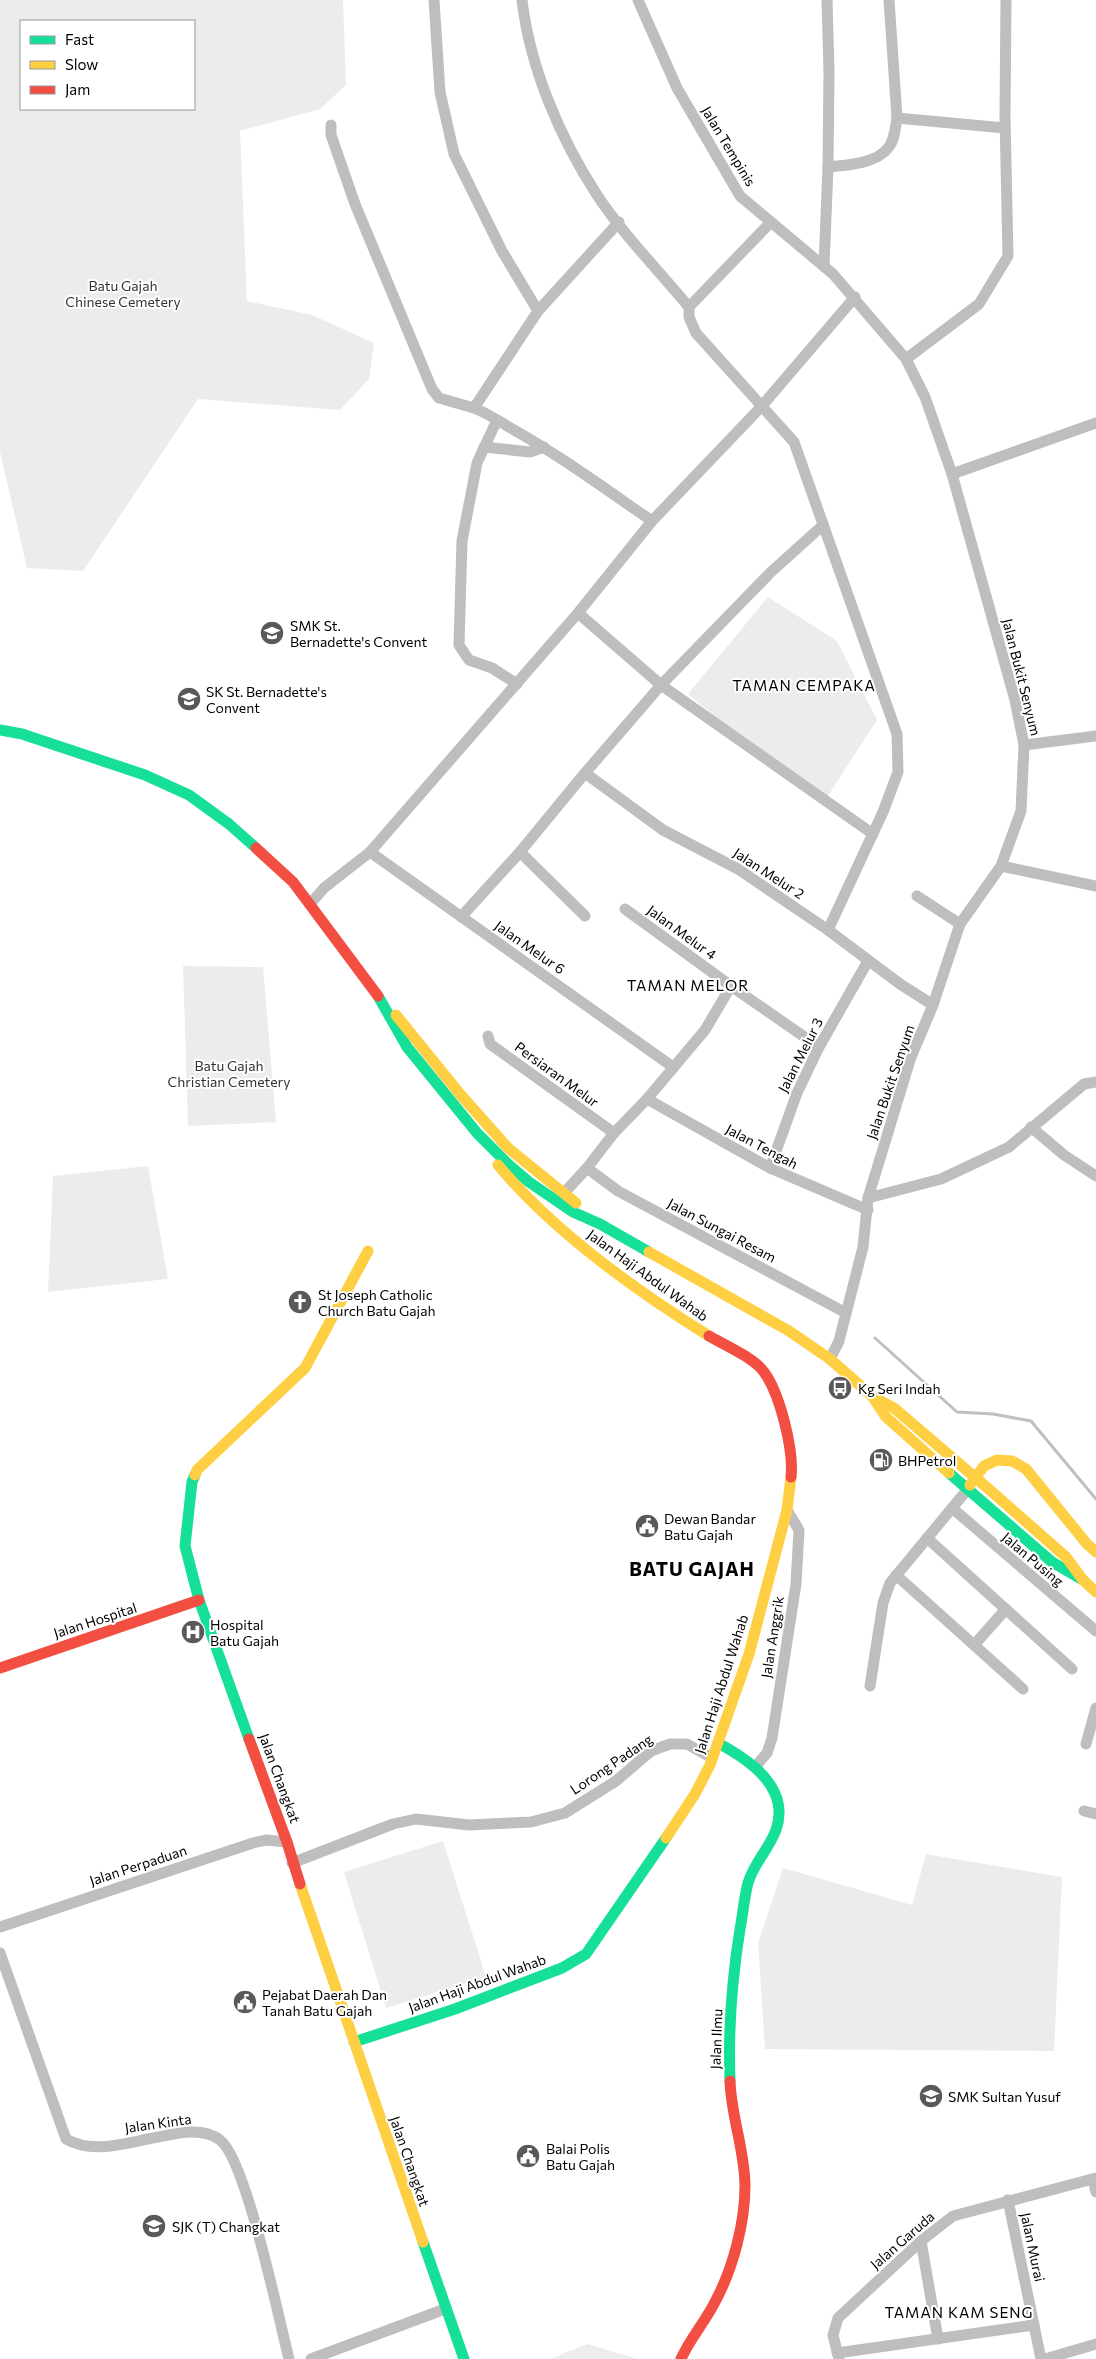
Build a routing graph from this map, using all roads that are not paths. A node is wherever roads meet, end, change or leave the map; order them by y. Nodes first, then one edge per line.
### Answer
1 (434, 0) edge
2 (522, 0) edge
3 (638, 0) edge
4 (827, 0) edge
5 (889, 0) edge
6 (1006, 0) edge
7 (897, 118) junction
8 (331, 125) dead end
9 (1005, 128) junction
10 (828, 167) junction
11 (619, 222) junction
12 (770, 223) junction
13 (824, 266) junction
14 (855, 297) junction
15 (689, 307) junction
16 (538, 311) junction
17 (906, 359) junction
18 (761, 407) junction
19 (474, 408) junction
20 (497, 420) junction
21 (1096, 424) edge
22 (484, 447) junction
23 (544, 447) junction
24 (952, 474) junction
25 (652, 522) junction
26 (822, 526) junction
27 (578, 613) junction
28 (517, 684) junction
29 (661, 686) junction
30 (0, 730) edge
31 (1096, 736) edge
32 (1024, 745) junction
33 (585, 773) junction
34 (873, 834) junction
35 (520, 852) junction
36 (365, 855) junction
37 (1001, 866) junction
38 (1096, 886) edge
39 (917, 896) dead end
40 (310, 904) junction
41 (625, 909) dead end
42 (585, 916) dead end
43 (461, 917) junction
44 (960, 924) junction
45 (828, 930) junction
46 (868, 961) junction
47 (731, 986) junction
48 (378, 996) junction
49 (933, 1005) junction
50 (488, 1036) dead end
51 (819, 1047) junction
52 (673, 1067) junction
53 (1096, 1082) edge
54 (647, 1099) junction
55 (1031, 1127) junction
56 (477, 1133) junction
57 (614, 1133) junction
58 (508, 1148) junction
59 (509, 1165) junction
60 (587, 1168) junction
61 (770, 1168) junction
62 (1096, 1176) edge
63 (518, 1189) junction
64 (564, 1192) junction
65 (868, 1198) junction
66 (868, 1210) junction
67 (600, 1224) junction
68 (368, 1251) dead end
69 (846, 1314) junction
70 (830, 1359) junction
71 (872, 1396) junction
72 (976, 1478) junction
73 (966, 1490) junction
74 (952, 1508) junction
75 (787, 1510) junction
76 (926, 1538) junction
77 (1096, 1552) edge
78 (896, 1575) junction
79 (1083, 1580) junction
80 (1096, 1592) edge
81 (199, 1600) junction
82 (1006, 1609) junction
83 (1096, 1631) edge
84 (974, 1645) junction
85 (0, 1668) edge
86 (1072, 1669) dead end
87 (870, 1686) dead end
88 (1023, 1689) dead end
89 (1096, 1708) edge
90 (718, 1742) junction
91 (1086, 1744) dead end
92 (712, 1758) junction
93 (755, 1767) junction
94 (1084, 1811) dead end
95 (1096, 1814) edge
96 (287, 1842) junction
97 (292, 1863) junction
98 (0, 1927) edge
99 (0, 1953) edge
100 (354, 2042) junction
101 (1094, 2178) edge
102 (1096, 2192) edge
103 (1008, 2200) junction
104 (921, 2241) junction
105 (445, 2309) junction
106 (1034, 2325) junction
107 (938, 2339) junction
108 (1096, 2344) edge
109 (838, 2356) edge
110 (289, 2359) edge
111 (311, 2359) edge
112 (464, 2359) edge
113 (681, 2359) edge
114 (1041, 2359) edge
115 (1045, 2359) edge

1 - 16 street
2 - 11 street
3 - 12 street, Jalan Tempinis
4 - 10 street
5 - 7 street
6 - 9 street
7 - 9 street
7 - 10 street
8 - 19 street
9 - 17 street
10 - 13 street
11 - 15 street
11 - 16 street
12 - 13 street, Jalan Tempinis
12 - 15 street
13 - 14 street, Jalan Tempinis
14 - 17 street, Jalan Bukit Senyum
14 - 18 street
15 - 18 street
16 - 19 street
17 - 24 street, Jalan Bukit Senyum
18 - 25 street
18 - 26 street
19 - 20 street
20 - 22 street
20 - 23 street
21 - 24 street
22 - 23 street
22 - 28 street
23 - 25 street
24 - 32 street, Jalan Bukit Senyum
25 - 27 street
26 - 29 street
26 - 34 street
27 - 28 street
27 - 29 street
28 - 36 street
29 - 33 street
29 - 34 street
30 - 40 street
31 - 32 street
32 - 37 street, Jalan Bukit Senyum
33 - 35 street
33 - 45 street, Jalan Melur 2
34 - 45 street
35 - 42 street
35 - 43 street
36 - 40 street
36 - 43 street, Jalan Melur 6
37 - 38 street
37 - 44 street, Jalan Bukit Senyum
39 - 44 street
40 - 48 street
41 - 47 street, Jalan Melur 4
43 - 52 street, Jalan Melur 6
44 - 49 street, Jalan Bukit Senyum
45 - 46 street, Jalan Melur 2
46 - 49 street, Jalan Melur 2
46 - 51 street, Jalan Melur 3
47 - 51 street, Jalan Melur 4
47 - 52 street
48 - 56 street
48 - 58 street
49 - 65 street, Jalan Bukit Senyum
50 - 57 street, Persiaran Melur
51 - 61 street, Jalan Melur 3
52 - 54 street
53 - 55 street
54 - 57 street
54 - 61 street, Jalan Tengah
55 - 62 street
55 - 65 street
56 - 59 street
56 - 63 street, Jalan Haji Abdul Wahab
57 - 60 street
58 - 59 street
58 - 64 street
59 - 63 street
59 - 67 street
60 - 64 street
60 - 69 street, Jalan Sungai Resam
61 - 66 street, Jalan Tengah
63 - 75 street, Jalan Haji Abdul Wahab
64 - 67 street
65 - 66 street, Jalan Bukit Senyum
66 - 69 street, Jalan Bukit Senyum
67 - 70 street
68 - 81 street, Jalan Changkat
69 - 70 street, Jalan Bukit Senyum
70 - 71 street
71 - 72 street
71 - 73 street
72 - 73 street
72 - 77 street
72 - 79 street
73 - 74 street
73 - 79 street
74 - 76 street
74 - 83 street, Jalan Pusing
75 - 90 street, Jalan Haji Abdul Wahab
75 - 93 street, Jalan Anggrik
76 - 78 street
76 - 82 street
78 - 84 street
78 - 87 street
79 - 80 street
81 - 85 street, Jalan Hospital
81 - 96 street, Jalan Changkat
82 - 84 street
82 - 86 street
84 - 88 street
89 - 91 street
90 - 92 street, Jalan Haji Abdul Wahab
90 - 93 street, Jalan Ilmu
92 - 97 street, Lorong Padang
92 - 100 street, Jalan Haji Abdul Wahab
93 - 113 street, Jalan Ilmu
94 - 95 street
96 - 97 street, Jalan Changkat
96 - 98 street, Jalan Perpaduan
97 - 100 street, Jalan Changkat
99 - 110 street, Jalan Kinta
100 - 105 street, Jalan Changkat
101 - 102 street
101 - 103 street, Jalan Garuda
103 - 104 street, Jalan Garuda
103 - 106 street, Jalan Murai
104 - 107 street
104 - 109 street, Jalan Garuda
105 - 111 street
105 - 112 street, Jalan Changkat
106 - 107 street
106 - 114 street, Jalan Murai
107 - 109 street
108 - 115 street

